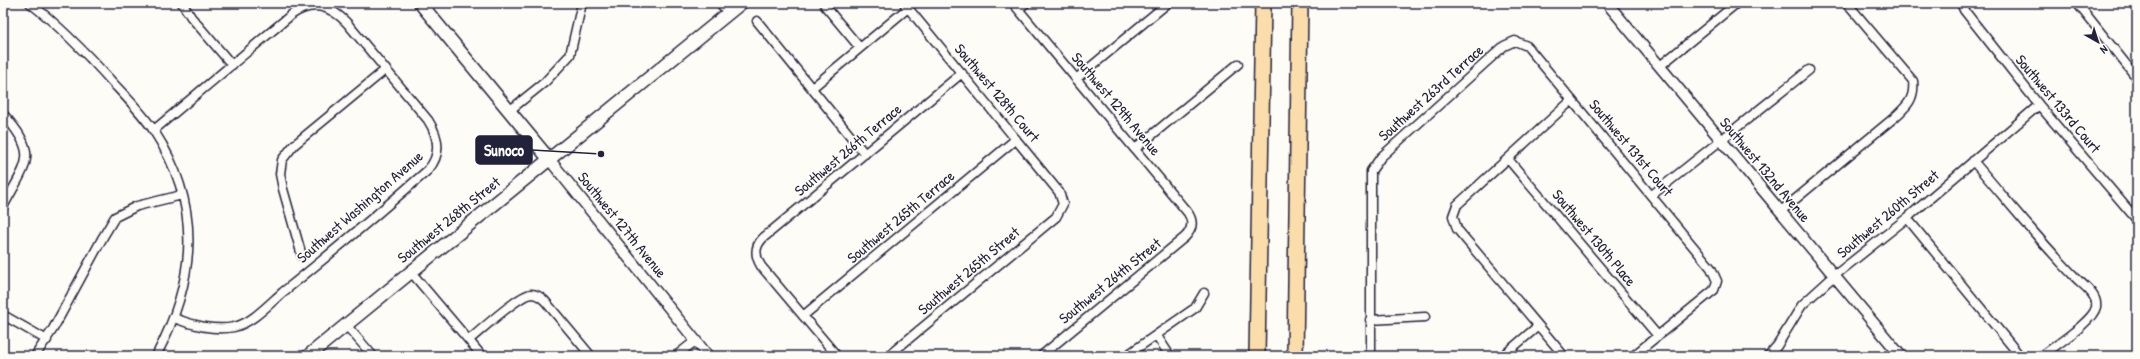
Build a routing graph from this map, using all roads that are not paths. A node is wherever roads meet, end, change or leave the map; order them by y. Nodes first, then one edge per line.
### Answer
1 (30, 3) edge
2 (182, 3) edge
3 (420, 3) edge
4 (582, 3) edge
5 (720, 3) edge
6 (741, 3) edge
7 (1026, 3) edge
8 (1168, 3) edge
9 (1263, 3) edge
10 (1300, 3) edge
11 (1608, 3) edge
12 (1737, 3) edge
13 (1847, 3) edge
14 (1961, 3) edge
15 (2077, 3) edge
16 (825, 6) dead end
17 (906, 6) edge
18 (1016, 6) edge
19 (729, 14) junction
20 (757, 21) dead end
21 (1515, 41) joint
22 (860, 48) junction
23 (1238, 64) dead end
24 (232, 65) junction
25 (1660, 66) junction
26 (385, 70) junction
27 (1809, 70) dead end
28 (962, 73) junction
29 (2137, 78) edge
30 (1076, 79) junction
31 (812, 88) junction
32 (1572, 100) junction
33 (2039, 105) junction
34 (509, 111) junction
35 (3, 114) edge
36 (154, 130) junction
37 (1016, 139) junction
38 (1720, 140) junction
39 (1135, 149) junction
40 (866, 154) junction
41 (1508, 158) junction
42 (549, 159) junction
43 (1973, 161) junction
44 (182, 195) junction
45 (1652, 195) junction
46 (1063, 204) joint
47 (3, 207) edge
48 (1781, 211) junction
49 (1907, 218) junction
50 (2137, 220) edge
51 (1192, 225) joint
52 (302, 256) dead end
53 (411, 272) junction
54 (1834, 276) junction
55 (1204, 293) dead end
56 (3, 315) edge
57 (803, 316) junction
58 (174, 318) junction
59 (1425, 318) dead end
60 (1370, 320) junction
61 (346, 325) junction
62 (1538, 326) junction
63 (1157, 336) junction
64 (1658, 336) junction
65 (47, 340) junction
66 (469, 340) junction
67 (695, 340) junction
68 (35, 356) edge
69 (156, 356) edge
70 (308, 356) edge
71 (373, 356) edge
72 (482, 356) edge
73 (591, 356) edge
74 (676, 356) edge
75 (708, 356) edge
76 (837, 356) edge
77 (888, 356) edge
78 (1041, 356) edge
79 (1126, 356) edge
80 (1170, 356) edge
81 (1257, 356) edge
82 (1295, 356) edge
83 (1370, 356) edge
84 (1502, 356) edge
85 (1564, 356) edge
86 (1633, 356) edge
87 (1768, 356) edge
88 (1901, 356) edge
89 (2020, 356) edge
90 (2042, 356) edge

1 - 36 street
2 - 24 street
3 - 34 main road, Southwest 127th Avenue
4 - 34 street
5 - 19 street
6 - 19 main road, Southwest 268th Street
7 - 18 street
8 - 30 street
9 - 81 highway
10 - 82 highway
11 - 25 street, Southwest 132nd Avenue
12 - 25 street
13 - 48 street
14 - 33 street, Southwest 133rd Court
15 - 29 street
16 - 22 street
17 - 22 street
17 - 28 street, Southwest 128th Court
18 - 30 street, Southwest 129th Avenue
19 - 42 main road, Southwest 268th Street
20 - 31 street
21 - 32 street, Southwest 131st Court
21 - 60 street, Southwest 263rd Terrace
22 - 31 street
23 - 39 street
24 - 26 street, Southwest Washington Avenue
24 - 36 street, Southwest Washington Avenue
25 - 38 street, Southwest 132nd Avenue
26 - 52 street
26 - 58 street, Southwest Washington Avenue
27 - 38 street
28 - 37 street, Southwest 128th Court
28 - 40 street, Southwest 266th Terrace
30 - 39 street, Southwest 129th Avenue
31 - 40 street
32 - 41 street
32 - 45 street, Southwest 131st Court
33 - 43 street, Southwest 260th Street
33 - 50 street, Southwest 133rd Court
34 - 42 main road, Southwest 127th Avenue
35 - 47 street
36 - 44 street
37 - 46 street, Southwest 128th Court
37 - 57 street, Southwest 265th Terrace
38 - 45 street
38 - 48 street, Southwest 132nd Avenue
39 - 51 street, Southwest 129th Avenue
40 - 57 street, Southwest 266th Terrace
41 - 62 street
41 - 64 street, Southwest 130th Place
42 - 53 main road, Southwest 268th Street
42 - 67 street, Southwest 127th Avenue
43 - 49 street, Southwest 260th Street
43 - 90 street
44 - 58 street
44 - 65 street
45 - 64 street, Southwest 131st Court
46 - 77 street, Southwest 265th Street
48 - 54 street, Southwest 132nd Avenue
49 - 54 street, Southwest 260th Street
49 - 89 street
51 - 78 street, Southwest 264th Street
53 - 61 main road, Southwest 268th Street
53 - 66 street
54 - 87 street, Southwest 260th Street
54 - 88 street, Southwest 132nd Avenue
55 - 63 street
56 - 65 street
57 - 76 street
58 - 69 street
59 - 60 street
60 - 83 street
61 - 70 main road, Southwest 268th Street
61 - 71 street
62 - 84 street
62 - 85 street
63 - 79 street
63 - 80 street
64 - 86 street
65 - 68 street
66 - 72 street
66 - 73 street
67 - 74 street
67 - 75 street, Southwest 127th Avenue

